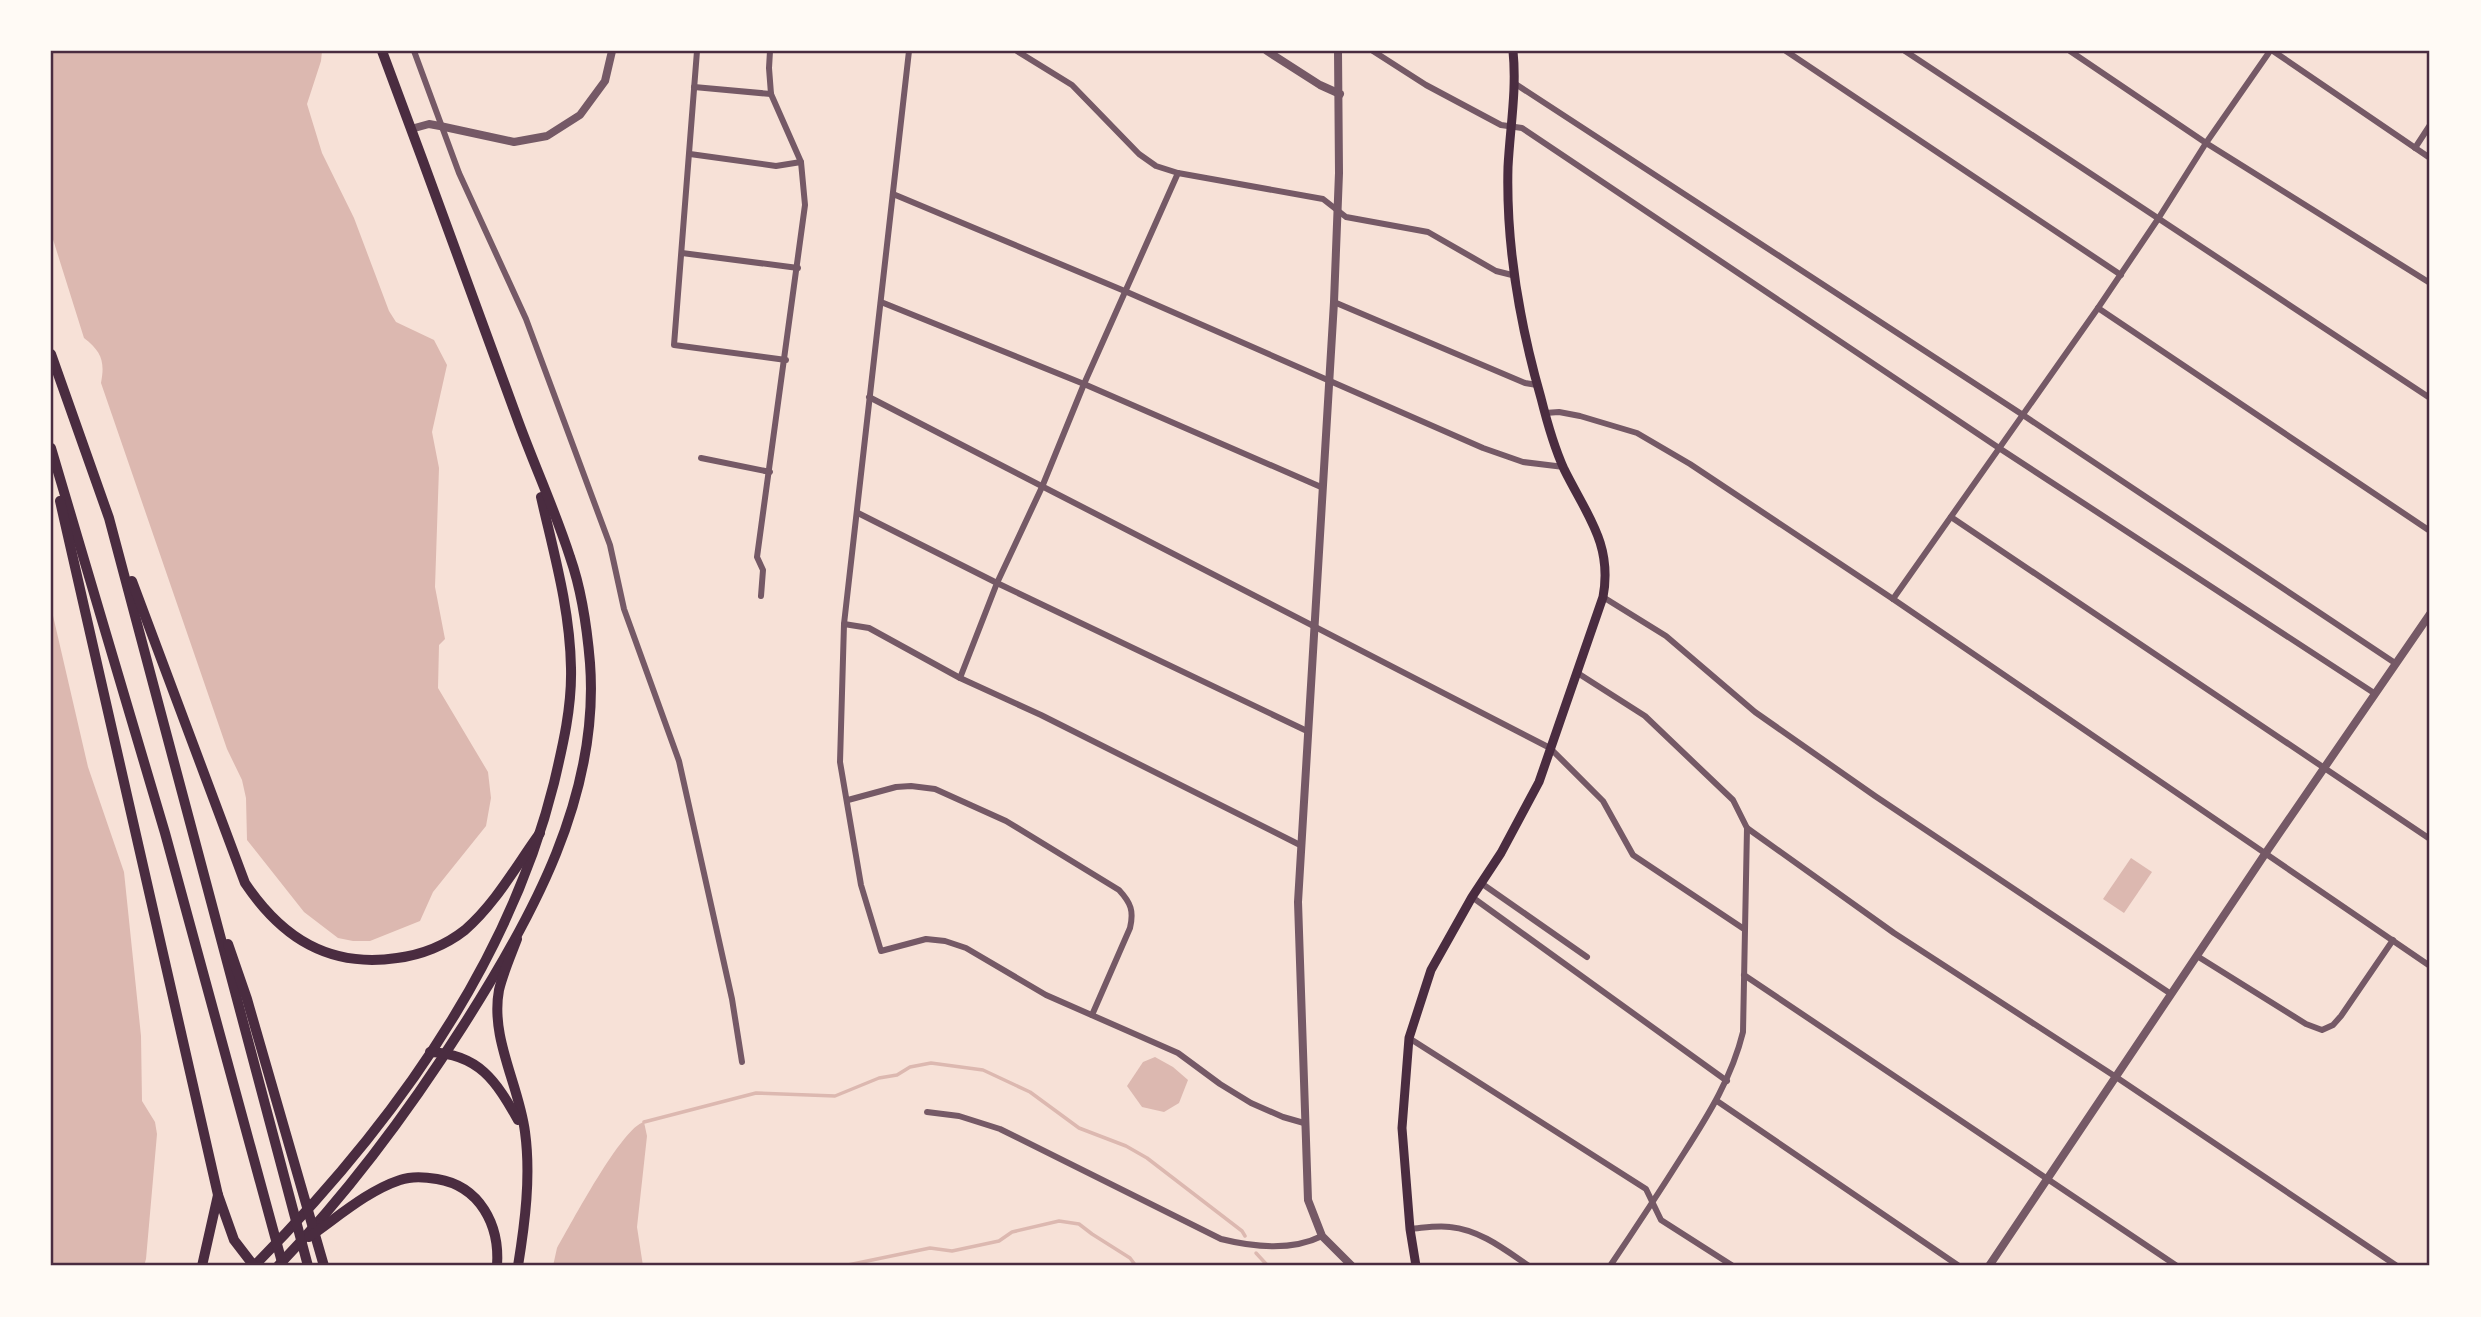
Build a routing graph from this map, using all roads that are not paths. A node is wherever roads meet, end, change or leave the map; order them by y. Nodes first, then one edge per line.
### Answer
1 (382, 51) edge
2 (414, 51) edge
3 (612, 51) edge
4 (697, 51) edge
5 (770, 51) edge
6 (909, 51) edge
7 (1017, 51) edge
8 (1267, 51) edge
9 (1338, 51) edge
10 (1373, 51) edge
11 (1513, 51) edge
12 (1786, 51) edge
13 (1905, 51) edge
14 (2070, 51) edge
15 (2272, 51) edge
16 (1514, 83) junction
17 (694, 87) junction
18 (771, 94) junction
19 (1339, 94) junction
20 (2430, 125) edge
21 (440, 126) junction
22 (1513, 127) junction
23 (411, 129) junction
24 (2206, 143) junction
25 (2415, 148) junction
26 (690, 153) junction
27 (2430, 158) edge
28 (801, 162) junction
29 (1178, 173) junction
30 (894, 194) junction
31 (1337, 210) junction
32 (2158, 219) junction
33 (682, 253) junction
34 (798, 268) junction
35 (2121, 275) junction
36 (1516, 276) junction
37 (2430, 283) edge
38 (1127, 292) junction
39 (881, 302) junction
40 (1334, 302) junction
41 (2098, 308) junction
42 (51, 354) edge
43 (786, 360) junction
44 (1328, 382) junction
45 (1084, 384) junction
46 (1537, 385) junction
47 (869, 397) junction
48 (2430, 398) edge
49 (1545, 413) junction
50 (2023, 415) junction
51 (1999, 447) junction
52 (51, 448) edge
53 (701, 458) dead end
54 (51, 461) edge
55 (533, 462) junction
56 (1564, 467) junction
57 (770, 472) junction
58 (1042, 487) junction
59 (1321, 487) junction
60 (858, 513) junction
61 (1951, 516) junction
62 (109, 518) junction
63 (2430, 531) edge
64 (997, 583) junction
65 (761, 596) dead end
66 (1603, 597) junction
67 (1892, 599) junction
68 (2430, 614) edge
69 (844, 624) junction
70 (1314, 625) junction
71 (2395, 663) junction
72 (1576, 672) junction
73 (960, 678) junction
74 (2374, 693) junction
75 (1307, 731) junction
76 (1550, 748) junction
77 (2325, 767) junction
78 (848, 800) junction
79 (1747, 828) junction
80 (540, 833) junction
81 (2430, 839) edge
82 (1300, 845) junction
83 (2265, 854) junction
84 (1481, 883) junction
85 (208, 884) junction
86 (1472, 897) junction
87 (1744, 929) junction
88 (517, 939) junction
89 (2393, 940) junction
90 (2197, 956) junction
91 (1587, 957) dead end
92 (2430, 966) edge
93 (1744, 975) junction
94 (2171, 993) junction
95 (1092, 1015) junction
96 (1409, 1038) junction
97 (430, 1052) junction
98 (446, 1053) junction
99 (742, 1062) dead end
100 (2116, 1077) junction
101 (1727, 1081) junction
102 (1717, 1101) junction
103 (927, 1112) dead end
104 (1304, 1123) junction
105 (525, 1131) junction
106 (2048, 1177) junction
107 (218, 1195) junction
108 (1653, 1204) junction
109 (1410, 1229) junction
110 (1322, 1236) junction
111 (298, 1245) junction
112 (308, 1264) edge
113 (202, 1266) edge
114 (254, 1266) edge
115 (280, 1266) edge
116 (324, 1266) edge
117 (497, 1266) edge
118 (518, 1266) edge
119 (1352, 1266) edge
120 (1416, 1266) edge
121 (1529, 1266) edge
122 (1610, 1266) edge
123 (1733, 1266) edge
124 (1959, 1266) edge
125 (1989, 1266) edge
126 (2177, 1266) edge
127 (2395, 1266) edge

1 - 23 main road
2 - 21 street
3 - 21 street
4 - 17 street
5 - 18 street
6 - 30 street
7 - 29 street
8 - 19 street
9 - 19 street
10 - 22 street
11 - 16 main road
12 - 35 street
13 - 32 street
14 - 24 street
15 - 24 street
15 - 25 street
16 - 22 main road
16 - 50 street
17 - 18 street
17 - 26 street
18 - 28 street
19 - 31 street
20 - 25 street
21 - 23 street
21 - 99 street
22 - 36 main road
22 - 51 street
23 - 55 main road
24 - 32 street
24 - 37 street
25 - 27 street
26 - 28 street
26 - 33 street
28 - 34 street
29 - 31 street
29 - 38 street
30 - 38 street
30 - 39 street
31 - 36 street
31 - 40 street
32 - 35 street
32 - 48 street
33 - 34 street
33 - 43 street
34 - 43 street
35 - 41 street
36 - 46 main road
38 - 44 street
38 - 45 street
39 - 45 street
39 - 47 street
40 - 44 street
40 - 46 street
41 - 50 street
41 - 63 street
42 - 62 highway
43 - 57 street
44 - 56 street
44 - 59 street
45 - 58 street
45 - 59 street
46 - 49 main road
47 - 58 street
47 - 60 street
49 - 56 main road
49 - 67 street
50 - 51 street
50 - 71 street
51 - 61 street
51 - 74 street
52 - 115 highway
53 - 57 street
54 - 107 highway
55 - 80 main road
55 - 88 main road
56 - 66 main road
57 - 65 street
58 - 64 street
58 - 70 street
59 - 70 street
60 - 64 street
60 - 69 street
61 - 67 street
61 - 77 street
62 - 80 highway
62 - 85 highway
64 - 73 street
64 - 75 street
66 - 72 main road
66 - 94 street
67 - 83 street
68 - 71 street
69 - 73 street
69 - 78 street
70 - 75 street
70 - 76 street
71 - 74 street
72 - 76 main road
72 - 79 street
73 - 82 street
74 - 77 street
75 - 82 street
76 - 84 main road
76 - 87 street
77 - 81 street
77 - 83 street
78 - 95 street
78 - 95 street
79 - 87 street
79 - 100 street
80 - 97 main road
82 - 104 street
83 - 89 street
83 - 90 street
84 - 86 main road
84 - 91 street
85 - 112 highway
85 - 116 highway
86 - 96 main road
86 - 101 street
87 - 93 street
88 - 98 main road
88 - 105 highway
89 - 90 street
89 - 92 street
90 - 94 street
93 - 101 street
93 - 106 street
94 - 100 street
95 - 104 street
96 - 108 street
96 - 109 main road
97 - 98 highway
97 - 114 main road
98 - 105 highway
98 - 111 main road
100 - 106 street
100 - 127 street
101 - 102 street
102 - 108 street
102 - 124 street
103 - 110 street
104 - 110 street
105 - 118 highway
106 - 125 street
106 - 126 street
107 - 113 highway
107 - 114 highway
108 - 122 street
108 - 123 street
109 - 120 main road
109 - 121 street
110 - 119 street
111 - 115 main road
111 - 117 highway

